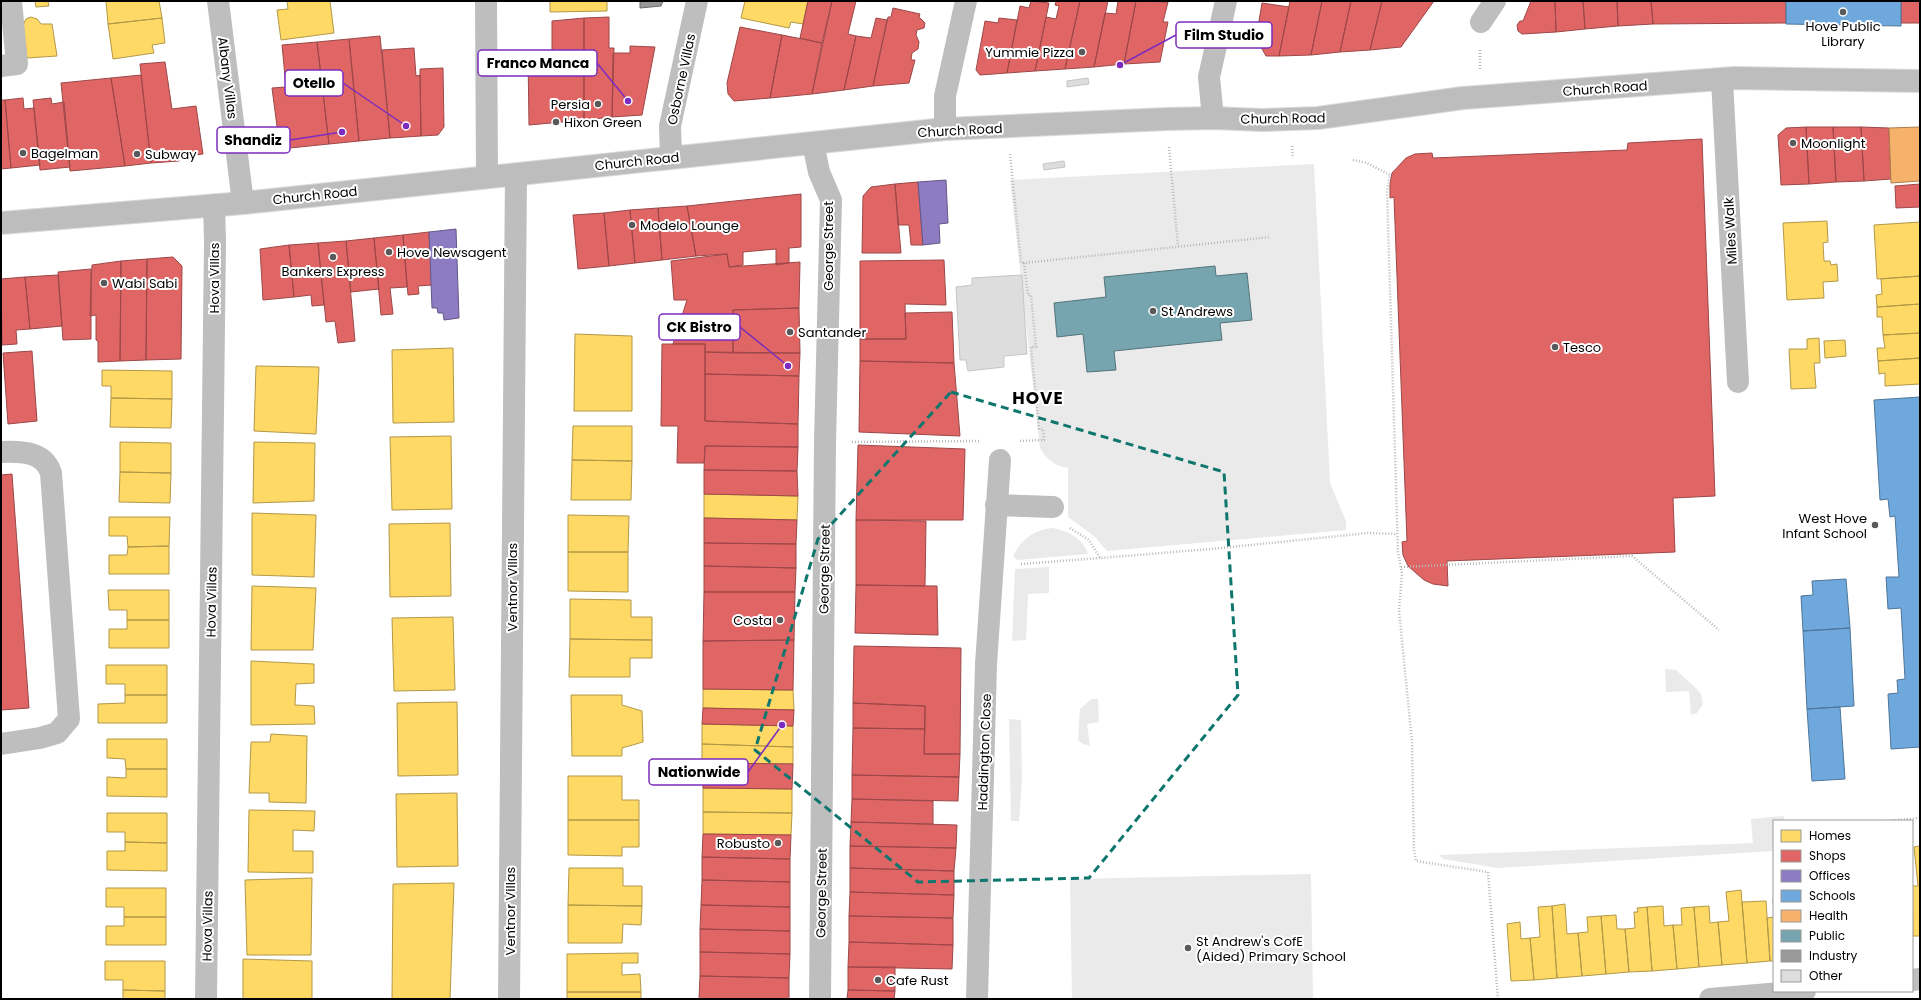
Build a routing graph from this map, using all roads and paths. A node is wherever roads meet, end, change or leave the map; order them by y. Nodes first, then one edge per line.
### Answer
1 (11, 1) edge
2 (218, 1) edge
3 (486, 1) edge
4 (697, 1) edge
5 (966, 1) edge
6 (1226, 1) edge
7 (1495, 1) edge
8 (1481, 22) joint
9 (1, 66) edge
10 (1722, 80) junction
11 (1920, 81) edge
12 (1480, 96) junction
13 (1213, 118) junction
14 (945, 129) junction
15 (813, 143) junction
16 (672, 157) junction
17 (1170, 160) dead end
18 (1353, 160) dead end
19 (1012, 171) dead end
20 (516, 175) junction
21 (487, 177) junction
22 (243, 203) junction
23 (214, 205) junction
24 (1, 223) edge
25 (1270, 237) dead end
26 (1178, 246) junction
27 (1024, 262) junction
28 (1738, 382) dead end
29 (1044, 440) dead end
30 (825, 442) junction
31 (985, 442) dead end
32 (1, 452) edge
33 (1000, 460) dead end
34 (996, 505) junction
35 (1053, 507) joint
36 (1397, 534) junction
37 (1100, 558) junction
38 (992, 566) junction
39 (1401, 567) junction
40 (1720, 630) dead end
41 (1, 744) edge
42 (1920, 818) edge
43 (1897, 820) edge
44 (1797, 992) edge
45 (1757, 997) edge
46 (206, 999) edge
47 (509, 999) edge
48 (820, 999) edge
49 (977, 999) edge
50 (1498, 999) edge
51 (1710, 999) edge

1 - 9 street
2 - 22 street, Albany Villas
3 - 21 street
4 - 16 street, Osborne Villas
5 - 14 street
6 - 13 street
7 - 8 street
8 - 12 path
10 - 11 main road, Church Road
10 - 12 main road, Church Road
10 - 28 street, Miles Walk
12 - 13 main road, Church Road
13 - 14 main road, Church Road
14 - 15 main road, Church Road
15 - 16 main road, Church Road
15 - 30 street, George Street
16 - 20 main road, Church Road
17 - 26 path
18 - 36 path
19 - 27 path
20 - 21 main road, Church Road
20 - 47 street, Ventnor Villas
21 - 22 main road, Church Road
22 - 23 main road, Church Road
23 - 24 main road, Church Road
23 - 46 street, Hova Villas
25 - 26 path
26 - 27 path
27 - 29 path
30 - 31 path
30 - 48 street, George Street
32 - 41 street
33 - 34 street, Haddington Close
34 - 35 street
34 - 38 street, Haddington Close
35 - 37 path
36 - 37 path
36 - 39 path
37 - 38 path
38 - 49 street, Haddington Close
39 - 40 path
39 - 50 path
42 - 43 path
44 - 45 street
45 - 51 street

